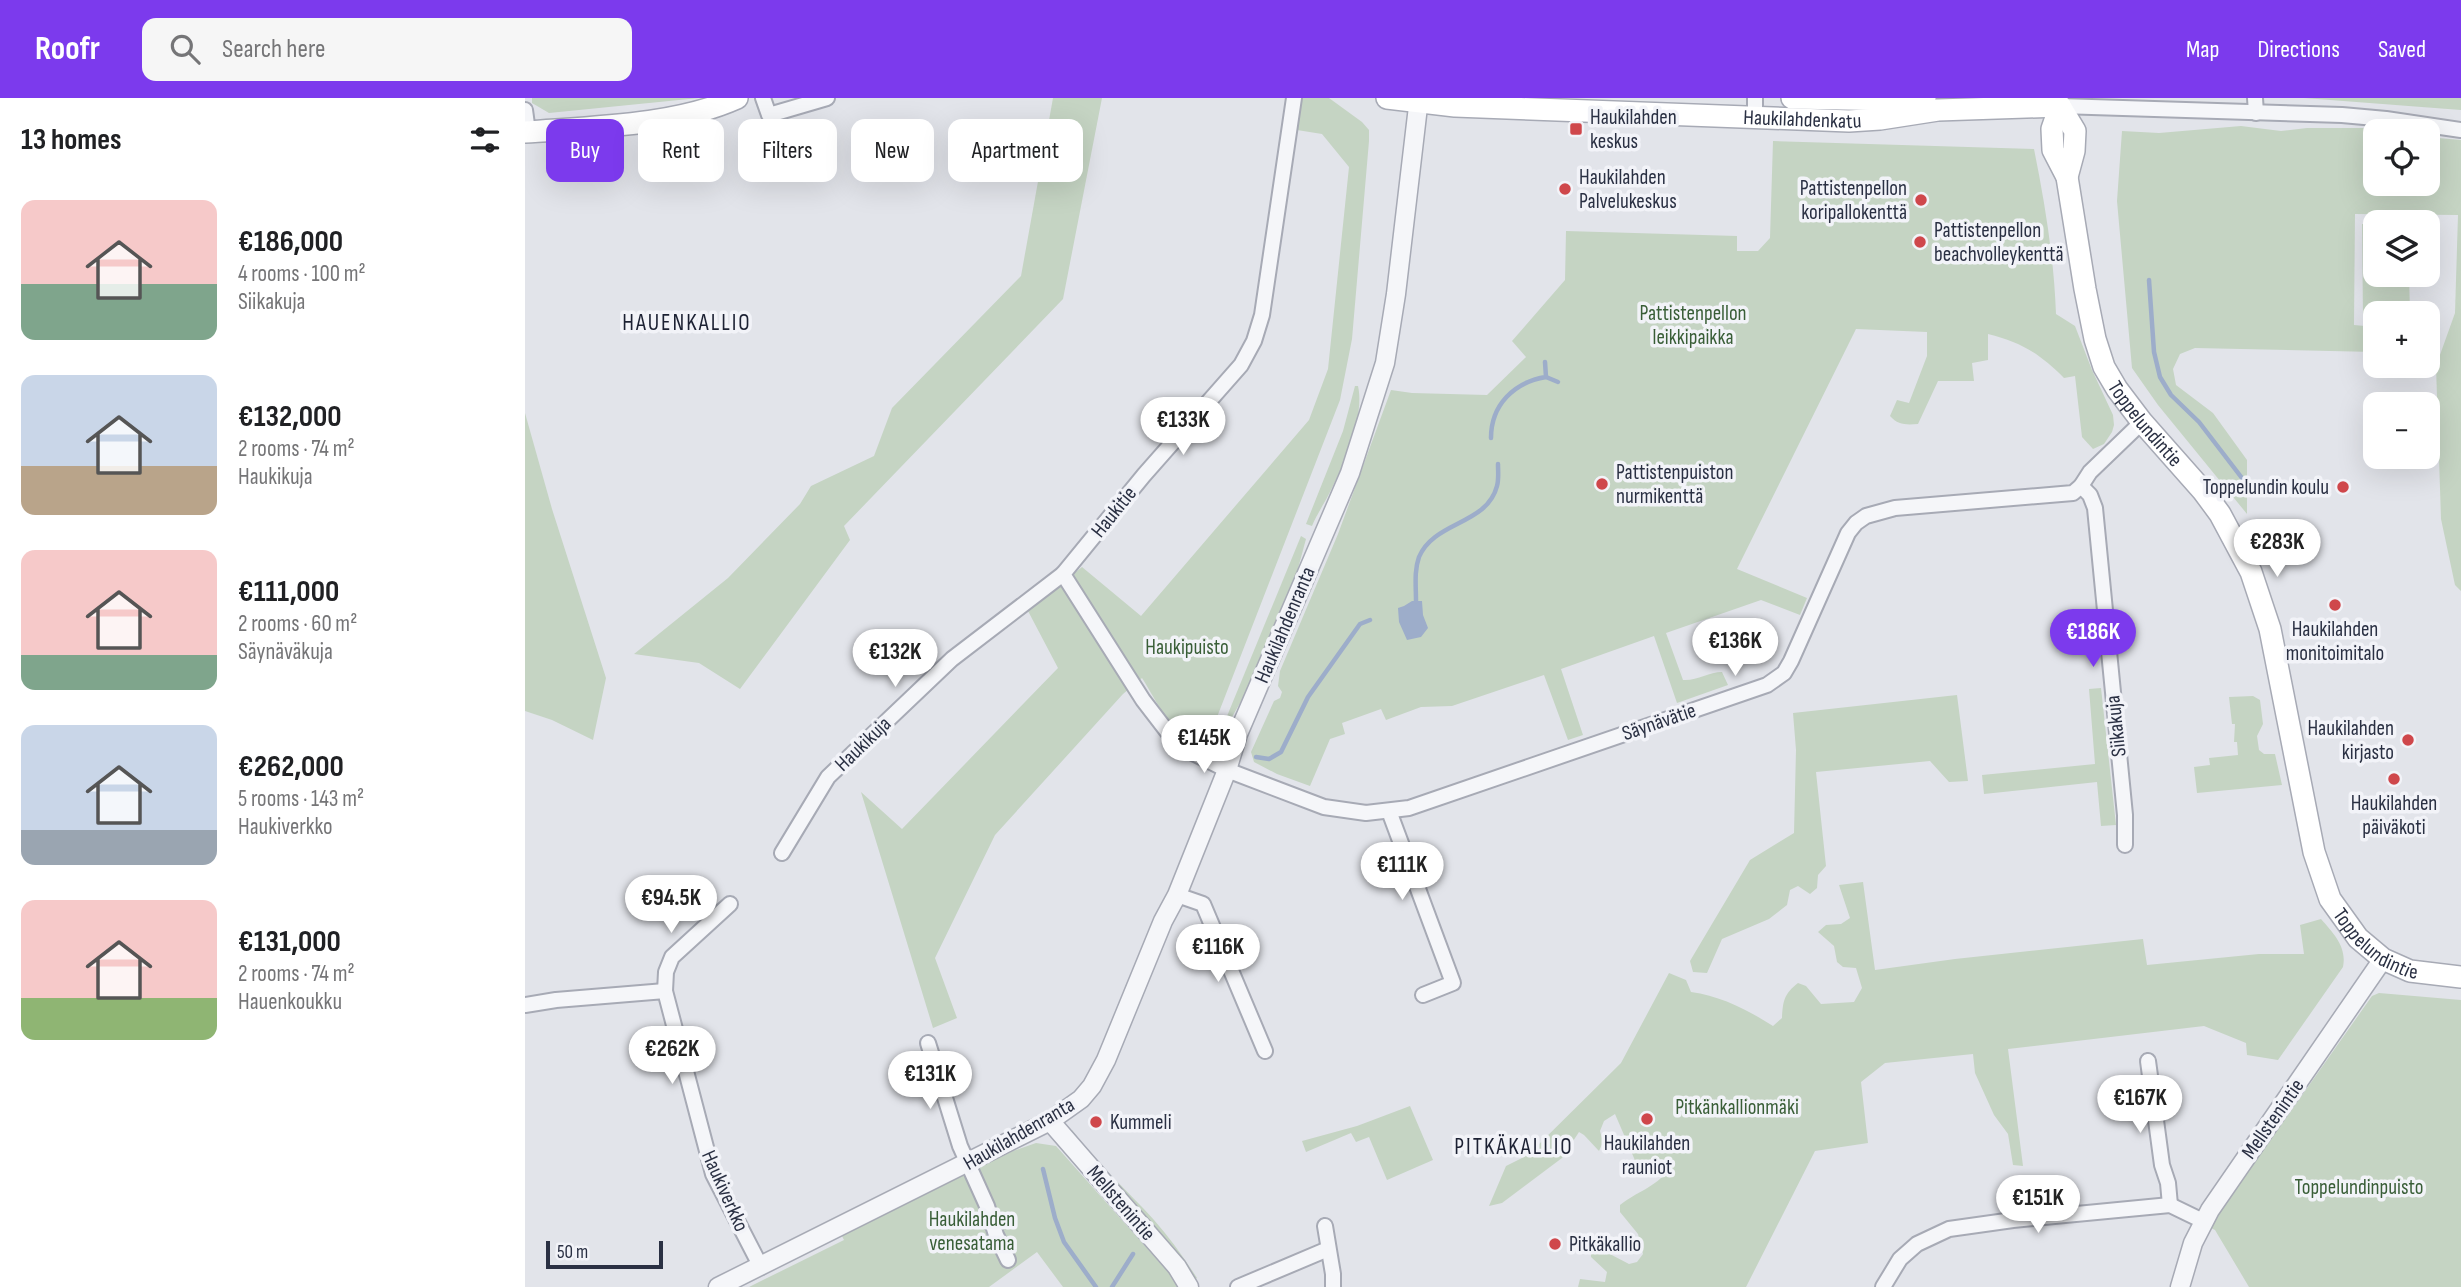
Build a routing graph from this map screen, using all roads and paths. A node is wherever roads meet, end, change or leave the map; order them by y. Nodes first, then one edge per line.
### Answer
1 (737, 98) edge
2 (763, 98) edge
3 (827, 98) edge
4 (1294, 98) edge
5 (1387, 98) edge
6 (1792, 98) edge
7 (1965, 98) edge
8 (1982, 98) edge
9 (1419, 100) edge
10 (2256, 105) edge
11 (2055, 106) junction
12 (1755, 108) edge
13 (525, 110) edge
14 (2461, 130) edge
15 (527, 132) edge
16 (2142, 422) junction
17 (2081, 486) junction
18 (1063, 573) junction
19 (1227, 770) junction
20 (1389, 811) junction
21 (2125, 845) dead end
22 (782, 853) dead end
23 (1177, 895) junction
24 (730, 904) dead end
25 (2383, 959) junction
26 (2461, 977) edge
27 (665, 991) junction
28 (1423, 995) dead end
29 (525, 1005) edge
30 (928, 1043) dead end
31 (1265, 1051) dead end
32 (2148, 1061) dead end
33 (1050, 1121) junction
34 (969, 1163) junction
35 (2170, 1205) junction
36 (2203, 1221) junction
37 (1325, 1226) dead end
38 (1328, 1249) junction
39 (1008, 1260) dead end
40 (761, 1266) junction
41 (718, 1287) edge
42 (1189, 1287) edge
43 (1238, 1287) edge
44 (1333, 1287) edge
45 (1883, 1287) edge
46 (2180, 1287) edge

1 - 15 main road
2 - 3 street
4 - 18 street, Haukitie
5 - 9 main road, Haukilahdenkatu
6 - 7 main road, Haukilahdenkatu
8 - 11 main road, Haukilahdenkatu
9 - 12 main road, Haukilahdenkatu
9 - 19 street, Haukilahdenranta
10 - 11 street, Haukilahdenkatu
10 - 14 street, Haukilahdenkatu
11 - 12 main road, Haukilahdenkatu
11 - 16 main road, Toppelundintie
13 - 15 street
16 - 17 street
16 - 25 main road, Toppelundintie
17 - 20 street, Säynävätie
17 - 21 street, Siikakuja
18 - 19 street
18 - 22 street, Haukikuja
19 - 20 street, Säynävätie
19 - 23 street, Haukilahdenranta
20 - 28 street
23 - 31 street
23 - 33 street, Haukilahdenranta
24 - 27 street, Haukiverkko
25 - 26 main road, Toppelundintie
25 - 36 street, Mellstenintie
27 - 29 street
27 - 40 street, Haukiverkko
30 - 34 street
32 - 35 street
33 - 34 street, Haukilahdenranta
33 - 42 street, Mellstenintie
34 - 39 street
34 - 40 street, Haukilahdenranta
35 - 36 street
35 - 45 street
36 - 46 street, Mellstenintie
37 - 38 street
38 - 43 street
38 - 44 street
40 - 41 street, Haukilahdenranta

